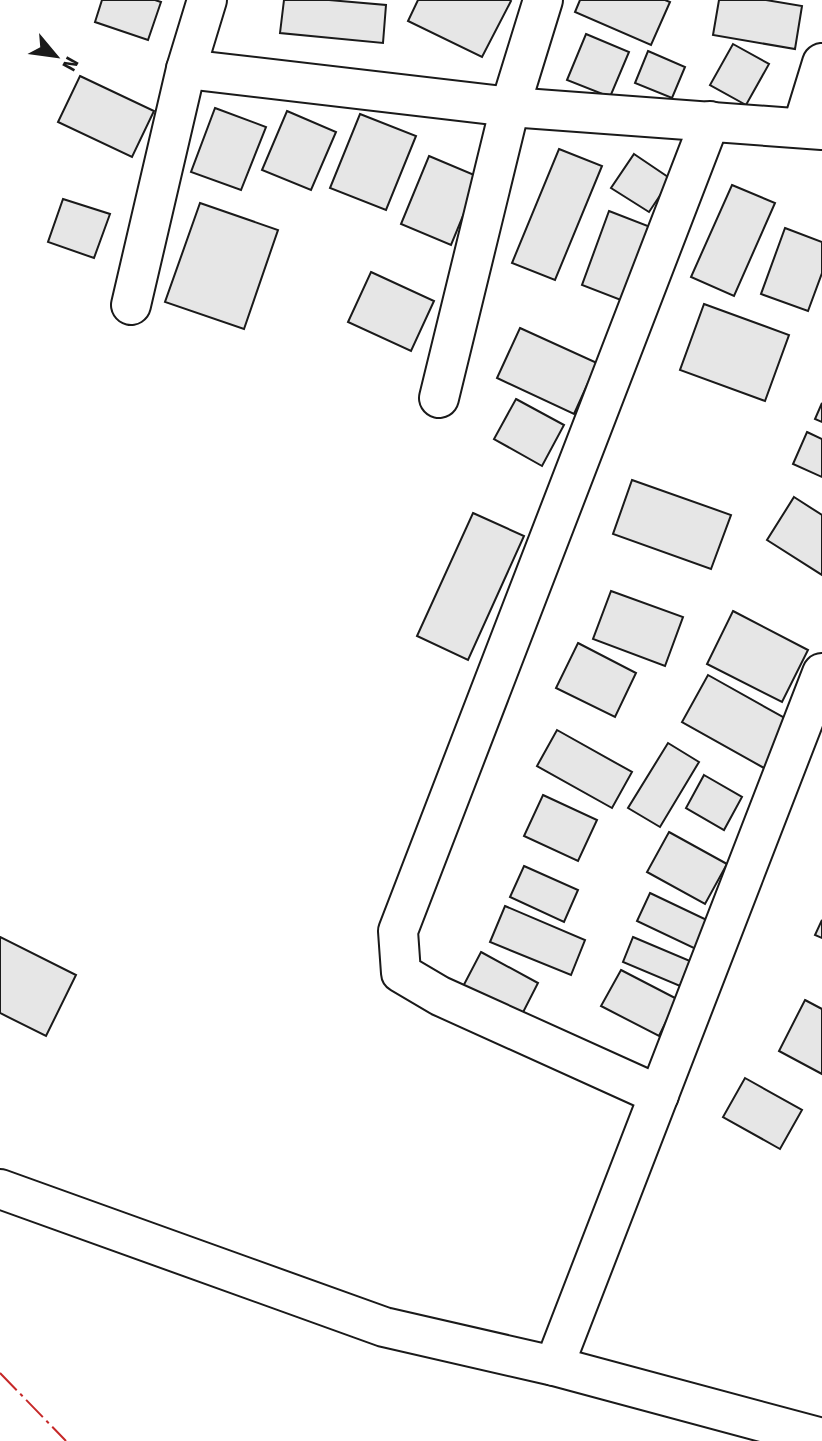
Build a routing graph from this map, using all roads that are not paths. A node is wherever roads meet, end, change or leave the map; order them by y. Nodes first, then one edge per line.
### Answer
1 (207, 0) edge
2 (543, 0) edge
3 (822, 63) edge
4 (187, 69) junction
5 (510, 107) junction
6 (709, 121) junction
7 (812, 129) edge
8 (131, 305) dead end
9 (439, 398) dead end
10 (822, 673) edge
11 (659, 1095) junction
12 (0, 1189) edge
13 (554, 1366) junction
14 (822, 1438) edge

1 - 4 street
2 - 5 street
3 - 7 street
4 - 5 street
4 - 8 street
5 - 6 street
5 - 9 street
6 - 7 street
6 - 11 street
10 - 11 street
11 - 13 street
12 - 13 street
13 - 14 street

